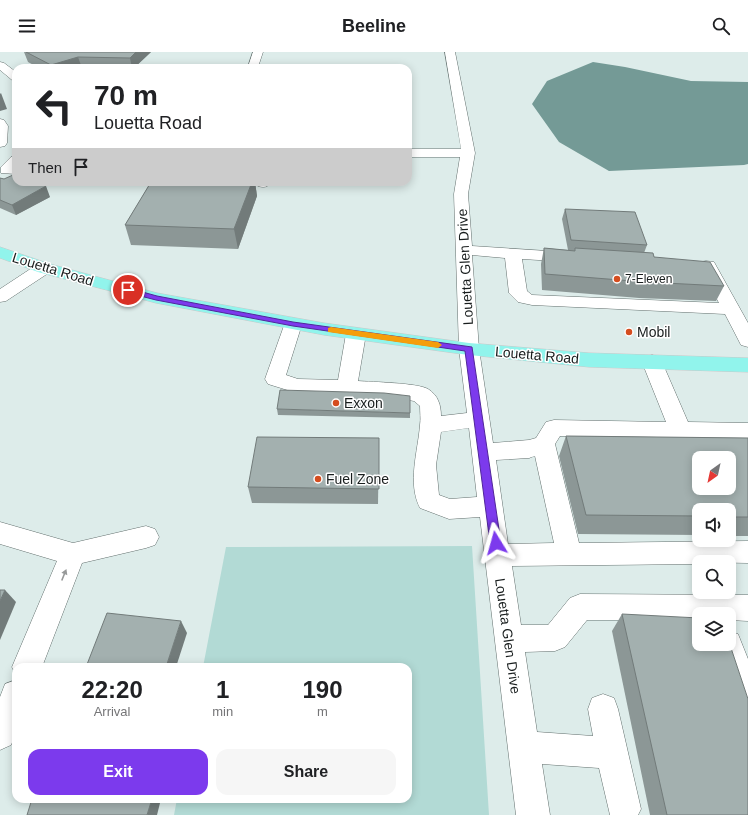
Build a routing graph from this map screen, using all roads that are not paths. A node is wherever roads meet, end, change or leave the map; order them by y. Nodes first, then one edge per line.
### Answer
1 (258, 52) edge
2 (450, 52) edge
3 (254, 64) dead end
4 (0, 65) edge
5 (12, 75) edge
6 (0, 149) edge
7 (12, 149) edge
8 (412, 152) edge
9 (468, 153) junction
10 (12, 164) edge
11 (12, 170) edge
12 (464, 250) junction
13 (0, 252) edge
14 (513, 253) junction
15 (591, 258) edge
16 (692, 265) edge
17 (44, 268) junction
18 (0, 297) edge
19 (731, 309) junction
20 (293, 324) junction
21 (356, 334) junction
22 (748, 341) edge
23 (469, 349) junction
24 (652, 362) junction
25 (748, 365) edge
26 (347, 388) junction
27 (479, 419) junction
28 (431, 424) junction
29 (680, 430) junction
30 (748, 431) edge
31 (544, 444) junction
32 (483, 452) junction
33 (491, 506) junction
34 (0, 533) edge
35 (146, 537) dead end
36 (748, 552) edge
37 (73, 554) junction
38 (569, 554) junction
39 (497, 555) junction
40 (748, 608) edge
41 (736, 609) edge
42 (692, 610) edge
43 (509, 639) junction
44 (731, 651) edge
45 (29, 663) edge
46 (748, 698) edge
47 (12, 705) edge
48 (603, 709) dead end
49 (0, 734) edge
50 (524, 747) junction
51 (612, 753) junction
52 (624, 809) dead end
53 (533, 815) edge

1 - 3 street
2 - 9 street, Louetta Glen Drive
4 - 5 street
6 - 7 street
8 - 9 street
9 - 12 street, Louetta Glen Drive
10 - 11 street
12 - 14 street
12 - 23 street, Louetta Glen Drive
13 - 17 main road, Louetta Road
14 - 15 street
14 - 19 street
16 - 19 street
17 - 18 street
17 - 20 main road, Louetta Road
19 - 22 street
20 - 21 main road, Louetta Road
20 - 26 street
21 - 23 main road, Louetta Road
21 - 26 street
23 - 24 main road, Louetta Road
23 - 27 street, Louetta Glen Drive
24 - 25 main road, Louetta Road
24 - 29 street
26 - 28 street
27 - 28 street
27 - 32 street, Louetta Glen Drive
28 - 33 street
29 - 30 street
29 - 31 street
31 - 32 street
31 - 38 street
32 - 33 street, Louetta Glen Drive
33 - 39 street, Louetta Glen Drive
34 - 37 street
35 - 37 street
36 - 38 street
45 -> 37 street
38 - 39 street
39 - 43 street, Louetta Glen Drive
40 - 41 street
42 - 43 street
43 - 50 street, Louetta Glen Drive
44 - 46 street
47 - 49 street
48 - 51 street
50 - 51 street
50 - 53 street, Louetta Glen Drive
51 - 52 street

